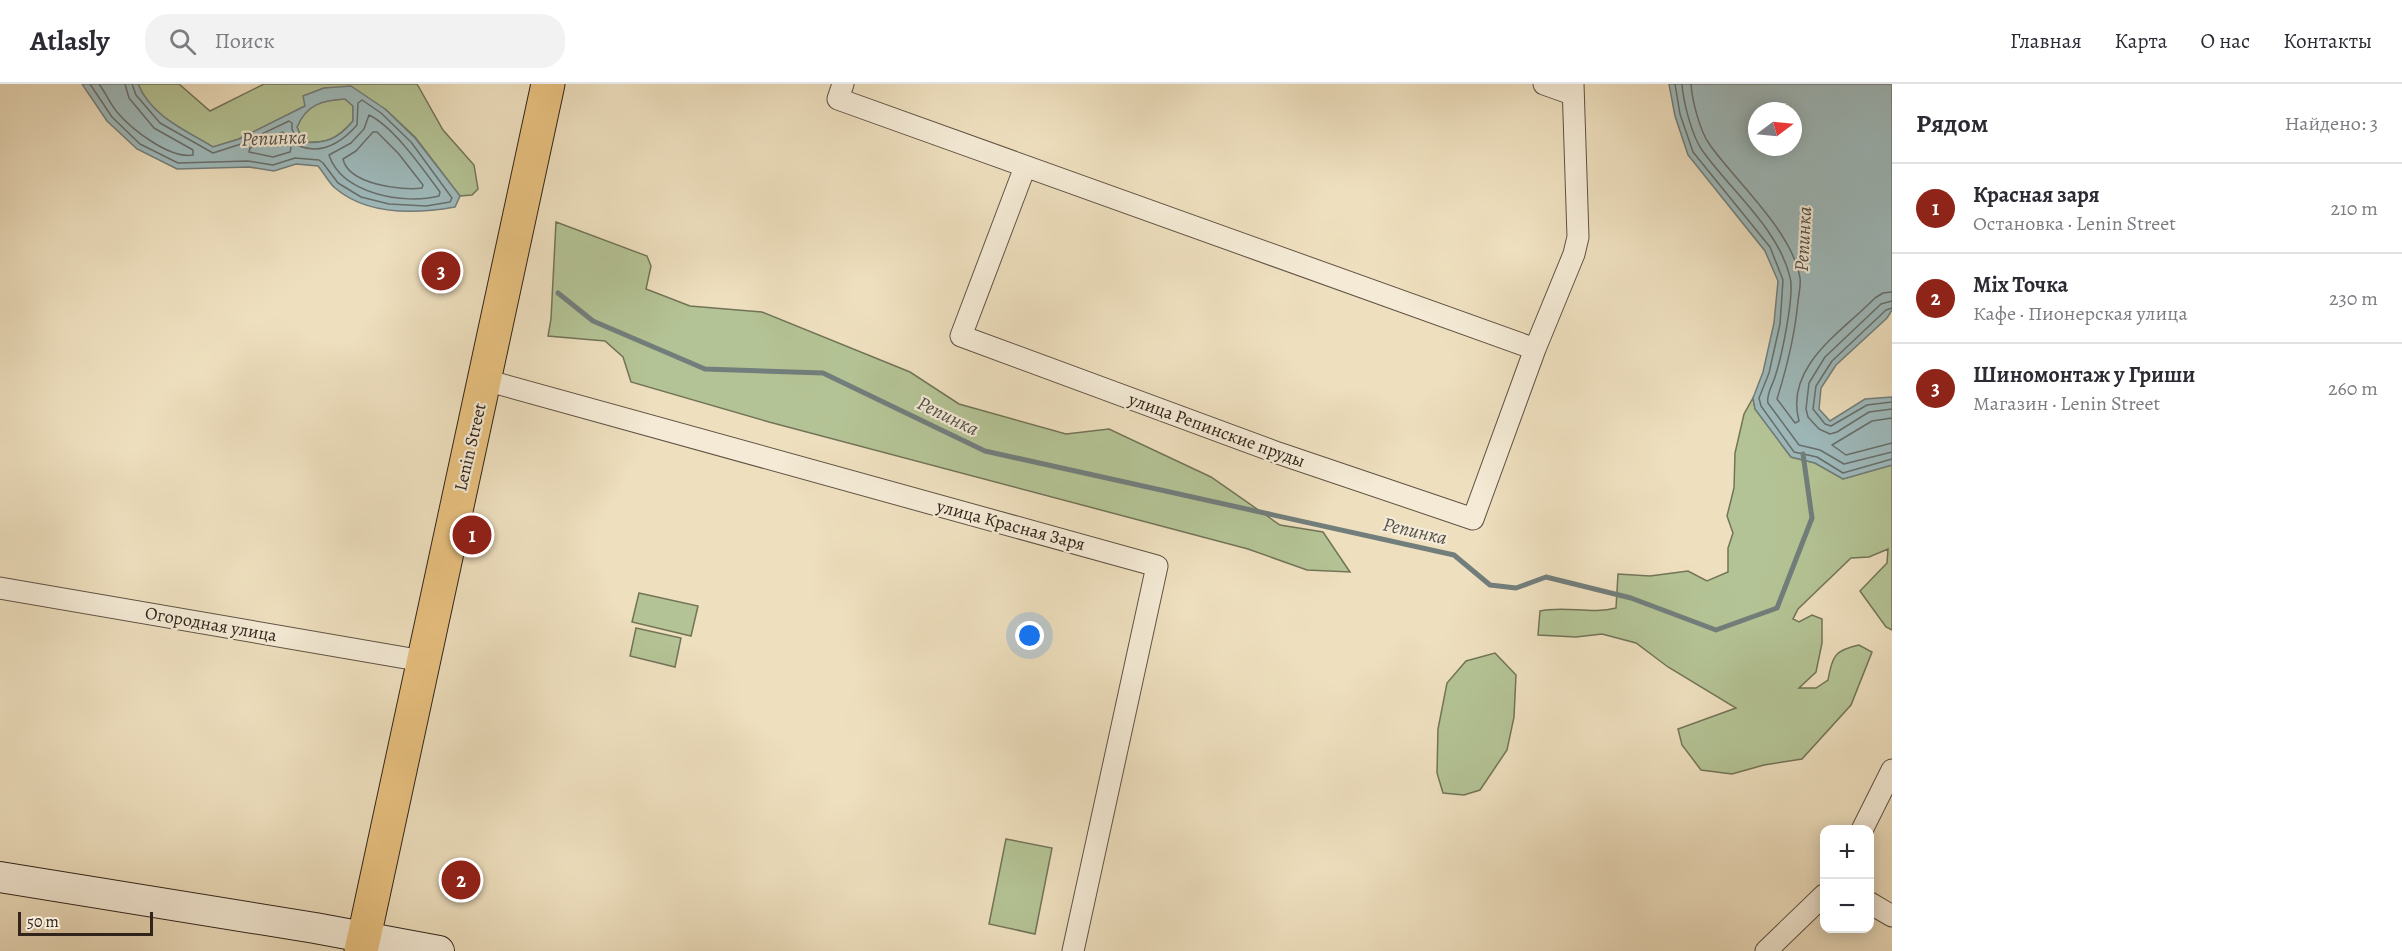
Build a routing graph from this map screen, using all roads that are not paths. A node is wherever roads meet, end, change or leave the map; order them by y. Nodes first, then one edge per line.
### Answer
1 (548, 84) edge
2 (843, 84) edge
3 (1544, 84) edge
4 (1573, 89) edge
5 (1025, 168) junction
6 (1535, 350) junction
7 (485, 380) junction
8 (0, 588) edge
9 (423, 661) junction
10 (1892, 770) edge
11 (1864, 825) edge
12 (0, 877) edge
13 (1820, 899) edge
14 (1874, 906) edge
15 (1892, 916) edge
16 (362, 944) edge
17 (439, 951) edge
18 (1073, 951) edge
19 (1767, 951) edge

1 - 7 main road, Lenin Street
2 - 5 street
3 - 4 street, улица Репинские пруды
4 - 6 street, улица Репинские пруды
5 - 6 street
5 - 6 street, улица Репинские пруды
7 - 9 main road, Lenin Street
7 - 18 street, улица Красная Заря
8 - 9 street, Огородная улица
9 - 16 main road, Lenin Street
10 - 11 street
12 - 16 street
13 - 19 street
14 - 15 street
16 - 17 street

